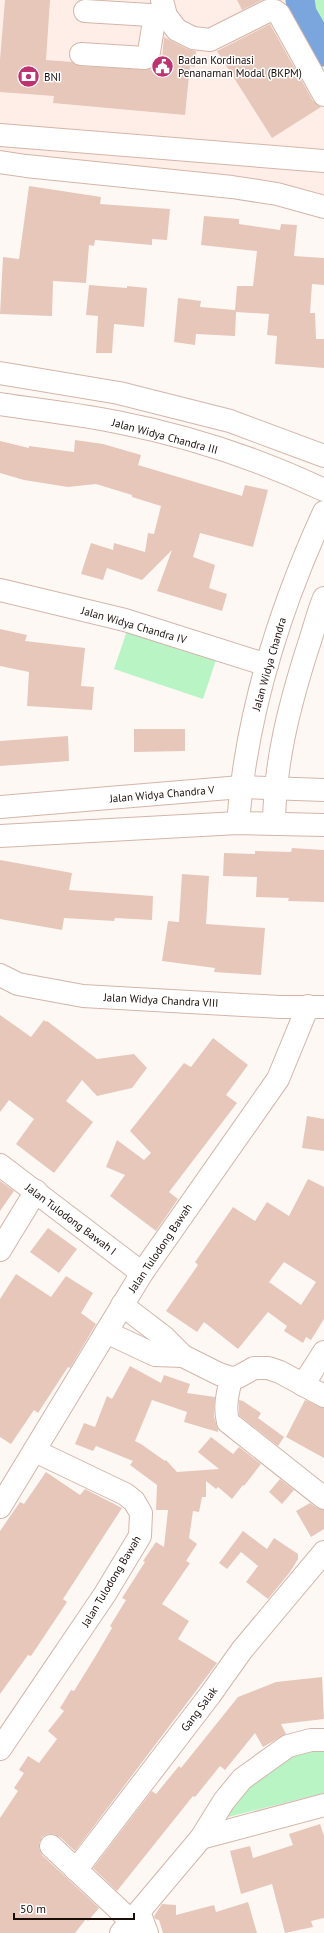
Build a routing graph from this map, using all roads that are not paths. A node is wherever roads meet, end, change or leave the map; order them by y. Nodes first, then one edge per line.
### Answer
1 (161, 10) edge
2 (85, 11) dead end
3 (81, 54) dead end
4 (324, 95) edge
5 (0, 135) edge
6 (324, 160) edge
7 (0, 162) edge
8 (324, 207) edge
9 (0, 373) edge
10 (0, 404) edge
11 (324, 456) edge
12 (324, 490) edge
13 (324, 512) edge
14 (0, 590) edge
15 (324, 598) edge
16 (267, 665) junction
17 (241, 787) junction
18 (275, 787) junction
19 (324, 790) edge
20 (0, 807) edge
21 (274, 822) junction
22 (238, 823) junction
23 (324, 824) edge
24 (0, 836) edge
25 (0, 975) edge
26 (316, 1006) edge
27 (280, 1007) junction
28 (291, 1049) junction
29 (0, 1165) edge
30 (36, 1191) junction
31 (0, 1250) edge
32 (142, 1273) junction
33 (122, 1305) junction
34 (106, 1332) junction
35 (324, 1352) edge
36 (183, 1356) junction
37 (231, 1378) junction
38 (303, 1385) junction
39 (324, 1396) edge
40 (35, 1451) junction
41 (324, 1498) edge
42 (0, 1507) edge
43 (324, 1552) edge
44 (324, 1740) edge
45 (0, 1749) edge
46 (324, 1805) edge
47 (201, 1838) junction
48 (51, 1846) dead end
49 (76, 1870) junction
50 (135, 1925) edge

1 - 2 street
1 - 3 street
1 - 4 street
5 - 6 street
7 - 8 street
9 - 11 street
10 - 12 street, Jalan Widya Chandra III
13 - 16 street, Jalan Widya Chandra
14 - 16 street, Jalan Widya Chandra IV
15 - 18 street
16 - 17 street, Jalan Widya Chandra
17 - 18 street, Jalan Widya Chandra V
17 - 20 street, Jalan Widya Chandra V
17 - 22 street, Jalan Widya Chandra
18 - 19 street, Jalan Widya Chandra V
18 - 21 street
21 - 22 street
21 - 23 street
22 - 24 street
25 - 27 street, Jalan Widya Chandra VIII
26 - 27 street, Jalan Widya Chandra VIII
26 - 28 street, Jalan Tulodong Bawah
27 - 28 street
28 - 32 street, Jalan Tulodong Bawah
29 - 30 street, Jalan Tulodong Bawah I
30 - 31 street
30 - 32 street, Jalan Tulodong Bawah I
32 - 33 street, Jalan Tulodong Bawah
33 - 34 street, Jalan Tulodong Bawah
33 - 36 street
34 - 36 street
34 - 40 street, Jalan Tulodong Bawah
35 - 38 street
36 - 37 street
37 - 38 street
37 - 41 street
38 - 39 street
40 - 42 street, Jalan Tulodong Bawah
40 - 45 street, Jalan Tulodong Bawah
43 - 49 street, Gang Salak
44 - 47 street
46 - 47 street
47 - 50 street
48 - 49 street
49 - 50 street

